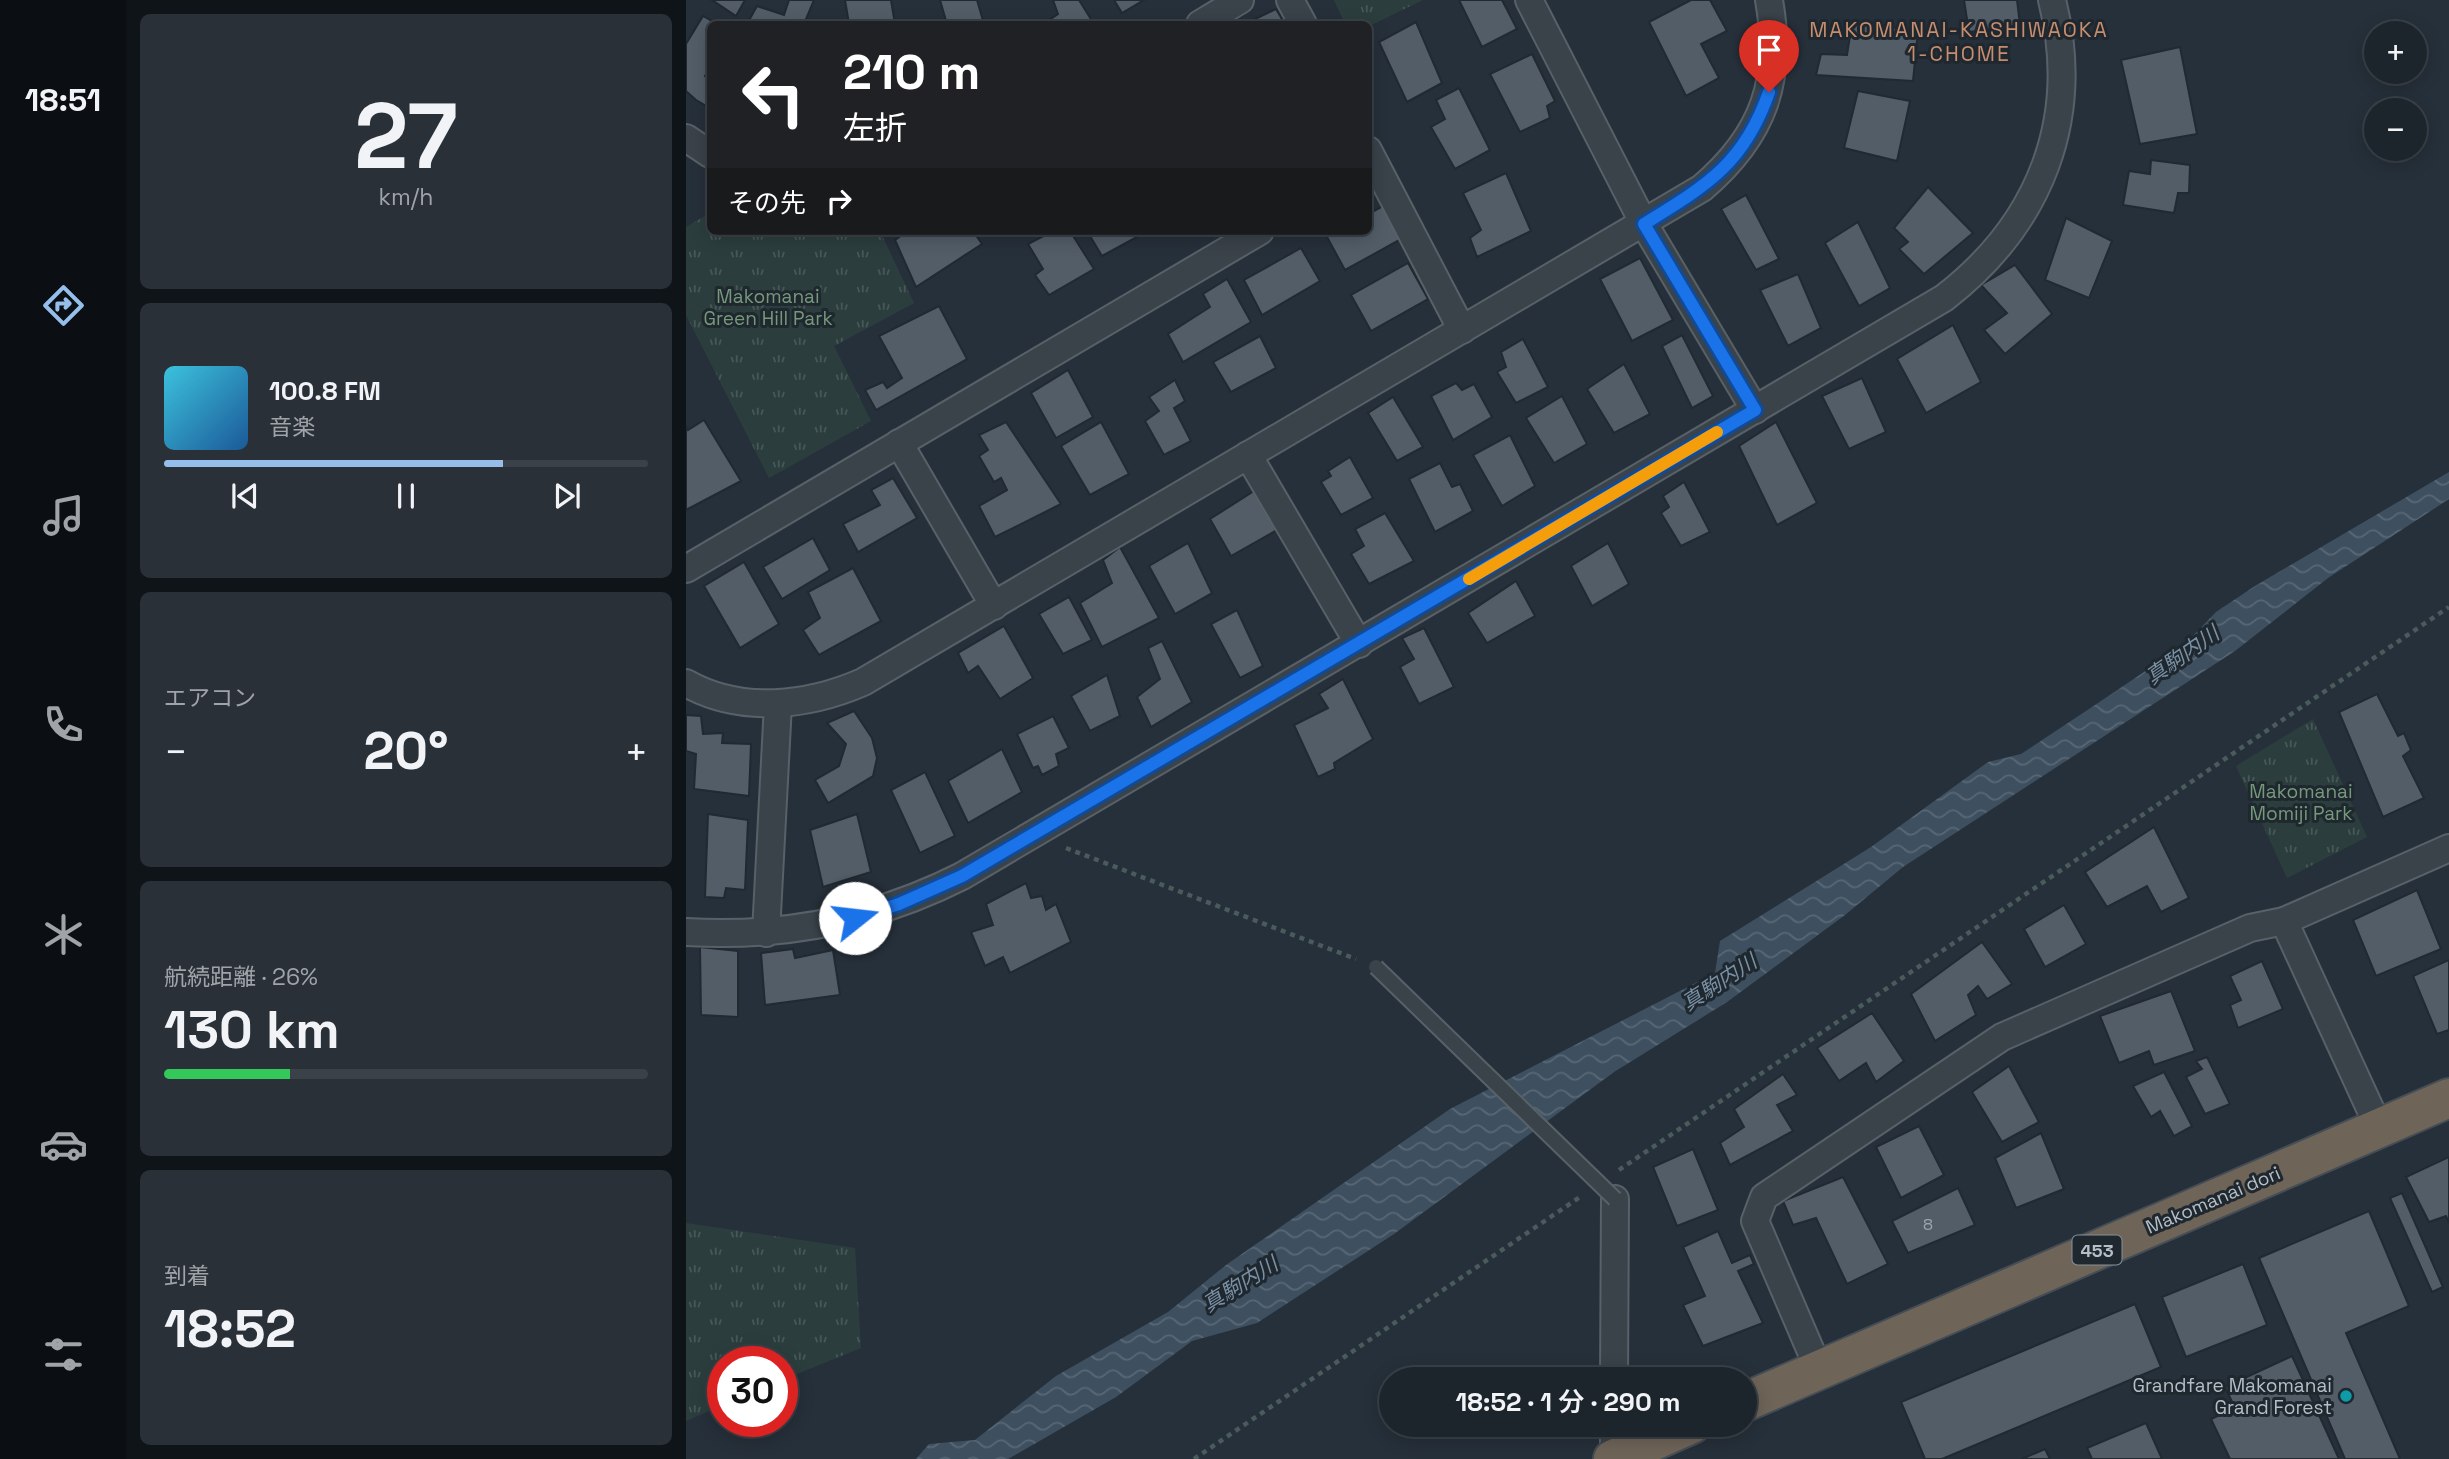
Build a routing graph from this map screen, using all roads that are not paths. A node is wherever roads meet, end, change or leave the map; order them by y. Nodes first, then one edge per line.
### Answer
1 (1240, 0) edge
2 (1290, 0) edge
3 (1529, 0) edge
4 (1769, 0) edge
5 (2052, 0) edge
6 (1205, 21) edge
7 (1301, 21) edge
8 (686, 138) edge
9 (707, 151) edge
10 (1372, 162) edge
11 (1644, 224) junction
12 (1253, 235) edge
13 (1462, 330) junction
14 (1755, 410) junction
15 (898, 443) junction
16 (1248, 455) junction
17 (686, 569) edge
18 (994, 606) junction
19 (1359, 644) junction
20 (686, 683) edge
21 (778, 704) junction
22 (2449, 848) edge
23 (2284, 921) junction
24 (686, 932) edge
25 (766, 933) junction
26 (1376, 967) road end
27 (2449, 1098) edge
28 (2379, 1128) junction
29 (1612, 1188) joint
30 (1614, 1367) edge
31 (1819, 1370) junction
32 (1757, 1397) edge
33 (1614, 1437) edge
34 (1663, 1437) edge
35 (1614, 1459) edge

1 - 6 street
2 - 7 street
3 - 11 street
4 - 11 street
5 - 14 street
8 - 9 street
10 - 13 street
11 - 13 street
11 - 14 street
12 - 15 street
13 - 16 street
14 - 19 street
15 - 17 street
15 - 18 street
16 - 18 street
16 - 19 street
18 - 21 street
19 - 25 street
20 - 21 street
21 - 25 street
22 - 23 street
23 - 28 street
23 - 31 street
24 - 25 street
26 - 29 lane, bridge
27 - 28 highway, Makomanai dori / 453
28 - 31 highway, Makomanai dori / 453
29 - 30 street
31 - 32 highway, Makomanai dori / 453
33 - 35 street
34 - 35 highway

